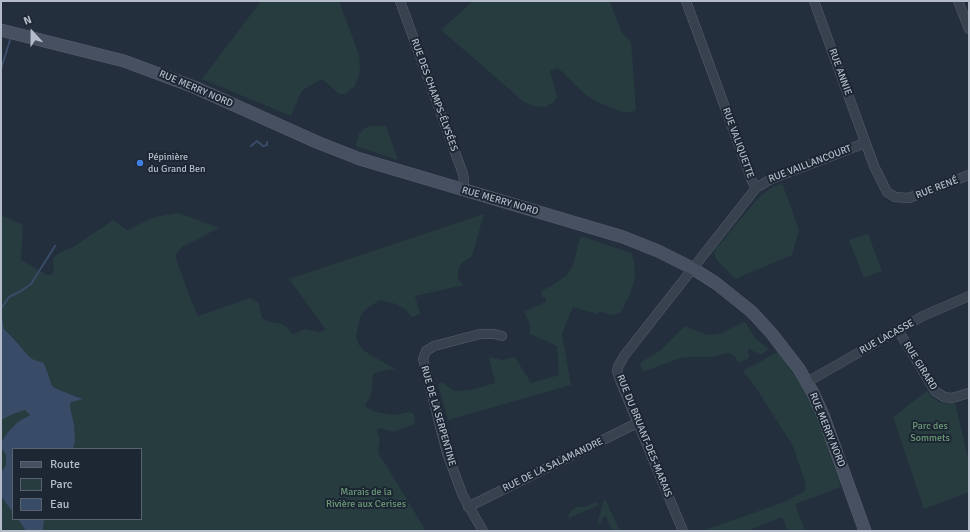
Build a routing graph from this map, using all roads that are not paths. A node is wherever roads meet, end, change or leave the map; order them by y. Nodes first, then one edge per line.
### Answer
1 (400, 1) edge
2 (686, 1) edge
3 (814, 1) edge
4 (958, 1) edge
5 (969, 29) edge
6 (1, 30) edge
7 (865, 143) junction
8 (969, 175) edge
9 (756, 188) junction
10 (463, 190) junction
11 (692, 268) junction
12 (969, 296) edge
13 (898, 330) junction
14 (502, 336) dead end
15 (807, 382) junction
16 (969, 393) edge
17 (638, 423) junction
18 (468, 507) junction
19 (483, 531) edge
20 (683, 531) edge
21 (865, 531) edge

1 - 10 street, RUE DES CHAMPS-ÉLYSÉES
2 - 9 street, RUE VALIQUETTE
3 - 7 street, RUE ANNIE
4 - 5 street
6 - 10 main road, RUE MERRY NORD
7 - 8 street, RUE RENÉ
7 - 9 street, RUE VAILLANCOURT
9 - 11 street, RUE VALIQUETTE
10 - 11 main road, RUE MERRY NORD
11 - 15 main road, RUE MERRY NORD
11 - 17 street, RUE DU BRUANT-DES-MARAIS
12 - 13 street, RUE LACASSE
13 - 15 street, RUE LACASSE
13 - 16 street, RUE GIRARD
14 - 18 street, RUE DE LA SERPENTINE
15 - 21 main road, RUE MERRY NORD
17 - 18 street, RUE DE LA SALAMANDRE
17 - 20 street, RUE DU BRUANT-DES-MARAIS
18 - 19 street, RUE DE LA SERPENTINE

